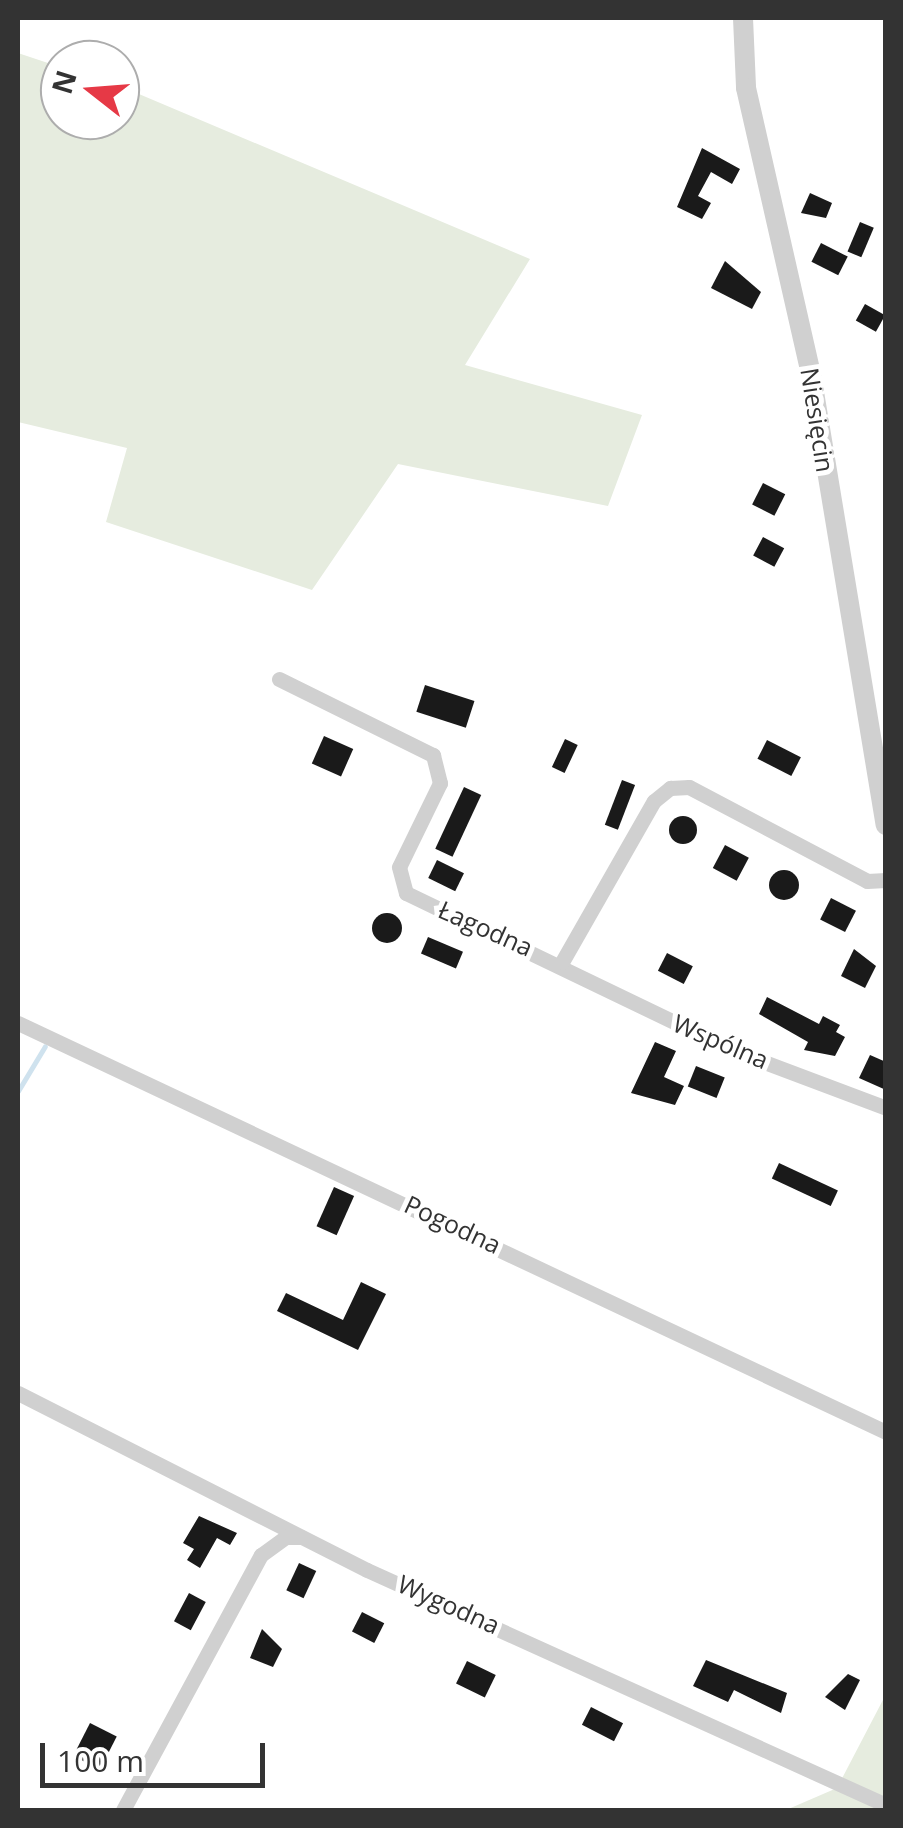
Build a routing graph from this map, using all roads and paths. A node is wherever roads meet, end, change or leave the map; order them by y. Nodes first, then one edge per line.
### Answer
1 (743, 18) edge
2 (279, 679) dead end
3 (886, 825) edge
4 (886, 880) edge
5 (562, 962) junction
6 (18, 1023) edge
7 (886, 1108) edge
8 (18, 1393) edge
9 (886, 1432) edge
10 (305, 1537) junction
11 (886, 1805) edge
12 (123, 1810) edge

1 - 3 street, Niesięcin
2 - 5 street, Łagodna
4 - 5 street, Łagodna
5 - 7 street, Wspólna
6 - 9 street, Pogodna
8 - 10 street, Wygodna
10 - 11 street, Wygodna
10 - 12 street

